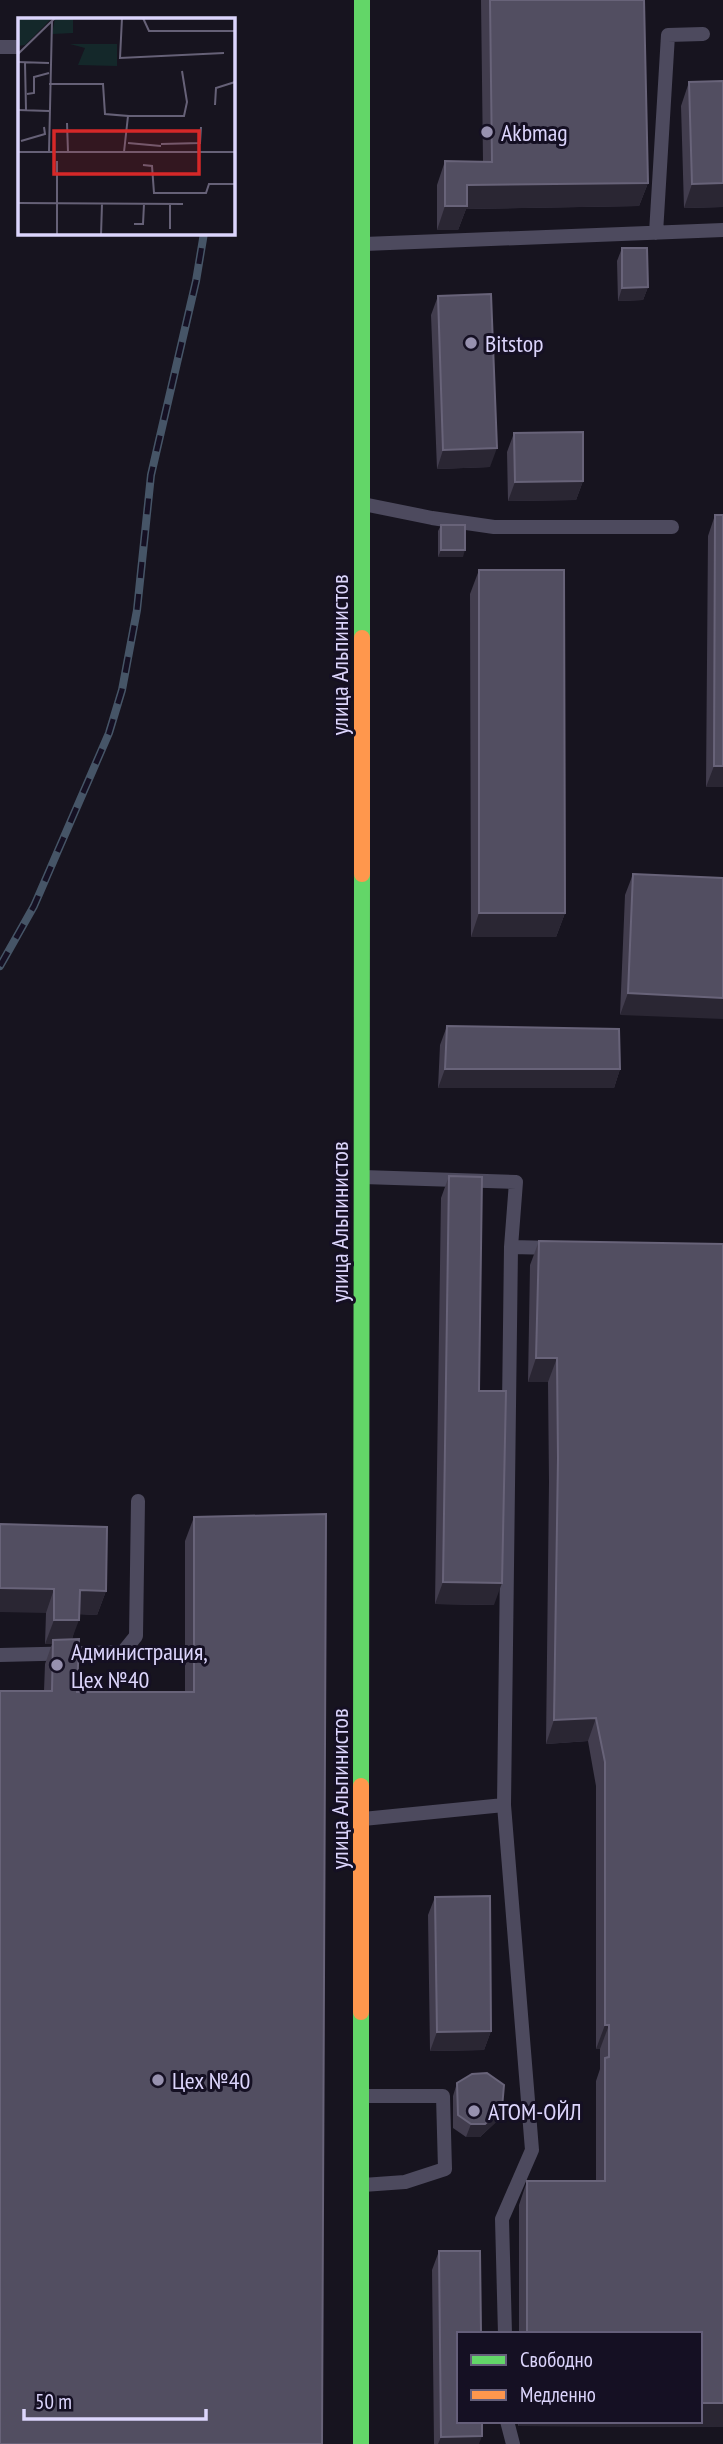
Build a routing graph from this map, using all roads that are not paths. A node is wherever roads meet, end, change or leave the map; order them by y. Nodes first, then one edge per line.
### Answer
1 (362, 0) edge
2 (703, 34) dead end
3 (0, 47) edge
4 (18, 47) edge
5 (723, 230) edge
6 (656, 233) junction
7 (362, 244) junction
8 (362, 503) junction
9 (672, 527) dead end
10 (362, 1177) junction
11 (511, 1247) junction
12 (564, 1248) edge
13 (138, 1501) dead end
14 (0, 1655) edge
15 (504, 1805) junction
16 (361, 1819) junction
17 (361, 2096) junction
18 (361, 2185) junction
19 (505, 2332) edge
20 (508, 2423) edge
21 (361, 2444) edge
22 (513, 2444) edge

1 - 7 main road, улица Альпинистов
2 - 6 lane
3 - 4 lane
5 - 6 lane
6 - 7 lane
7 - 8 main road, улица Альпинистов
8 - 9 lane
8 - 10 main road, улица Альпинистов
10 - 11 lane
10 - 16 main road, улица Альпинистов
11 - 12 lane
11 - 15 lane
13 - 14 lane
15 - 16 lane
15 - 19 lane
16 - 17 main road, улица Альпинистов
17 - 18 main road, улица Альпинистов
17 - 18 lane
18 - 21 main road, улица Альпинистов
20 - 22 lane

